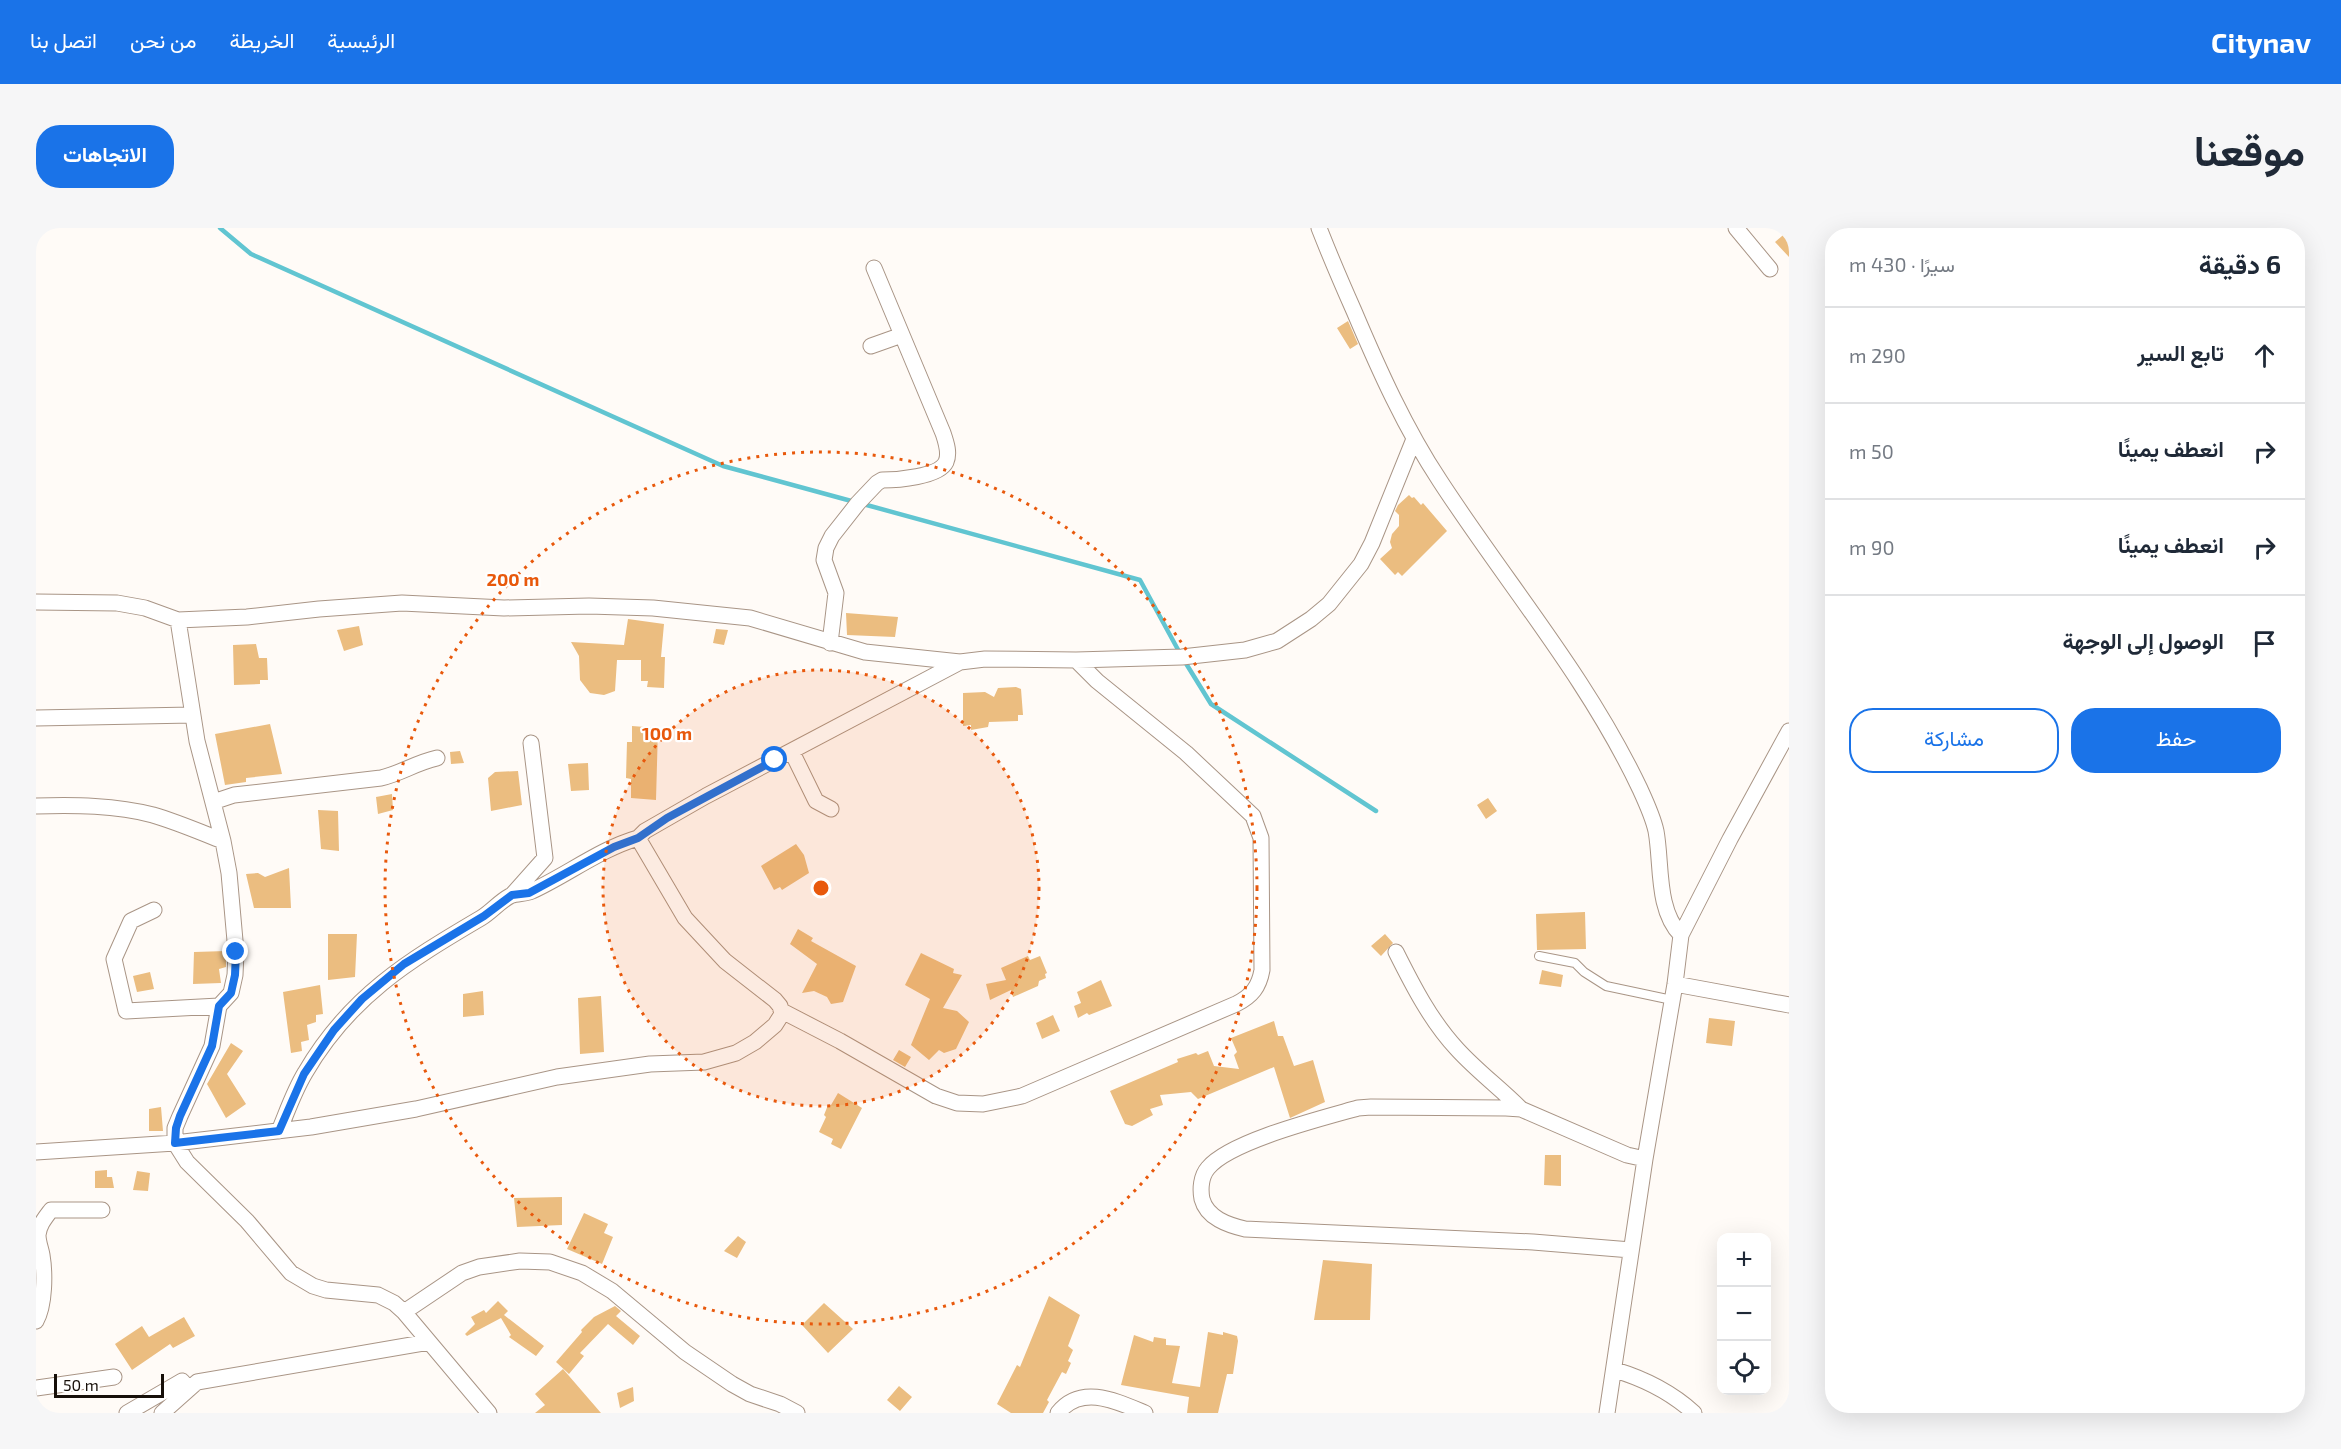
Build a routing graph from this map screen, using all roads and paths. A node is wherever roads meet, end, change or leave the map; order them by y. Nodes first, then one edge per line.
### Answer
1 (1319, 228) edge
2 (1736, 228) edge
3 (874, 268) dead end
4 (1770, 269) dead end
5 (902, 335) junction
6 (871, 346) dead end
7 (1414, 439) junction
8 (36, 602) edge
9 (178, 620) junction
10 (830, 643) junction
11 (1076, 660) junction
12 (960, 662) junction
13 (192, 715) junction
14 (36, 718) edge
15 (1789, 731) edge
16 (531, 743) dead end
17 (792, 752) junction
18 (437, 758) dead end
19 (213, 802) junction
20 (36, 806) edge
21 (831, 809) dead end
22 (638, 838) junction
23 (224, 841) junction
24 (512, 895) junction
25 (154, 910) dead end
26 (1681, 935) junction
27 (1396, 952) dead end
28 (1539, 956) dead end
29 (1675, 984) junction
30 (1672, 1000) junction
31 (1789, 1005) edge
32 (219, 1006) junction
33 (782, 1011) junction
34 (1521, 1110) junction
35 (279, 1131) junction
36 (175, 1143) junction
37 (36, 1152) edge
38 (1645, 1159) junction
39 (102, 1210) dead end
40 (1631, 1250) junction
41 (404, 1312) junction
42 (36, 1322) edge
43 (429, 1342) junction
44 (1615, 1370) junction
45 (114, 1377) dead end
46 (36, 1389) edge
47 (189, 1389) junction
48 (127, 1413) edge
49 (162, 1413) edge
50 (489, 1413) edge
51 (797, 1413) edge
52 (1058, 1413) edge
53 (1144, 1413) edge
54 (1607, 1413) edge
55 (1694, 1413) edge

1 - 7 street
2 - 4 street
3 - 5 street
5 - 6 street
5 - 10 street
7 - 11 street
7 - 26 street
8 - 9 street
9 - 10 street
9 - 13 street
10 - 12 street
11 - 12 street
11 - 33 street
12 - 17 street
13 - 14 street
13 - 19 street
15 - 26 street
16 - 24 street
17 - 21 street
17 - 22 street
18 - 19 street
19 - 23 street
20 - 23 street
22 - 24 street
22 - 33 street
23 - 32 street
24 - 35 street
25 - 32 street
26 - 29 street
27 - 34 street
28 - 30 lane
29 - 30 street
29 - 31 street
30 - 38 street
32 - 36 street
33 - 35 street
34 - 38 street
34 - 40 street
35 - 36 street
36 - 37 street
36 - 41 street
38 - 40 street
39 - 42 street
40 - 44 street
41 - 43 street
41 - 51 street
43 - 47 street
43 - 50 street
44 - 54 street
44 - 55 street
45 - 46 street
47 - 48 street
47 - 49 street
52 - 53 street

